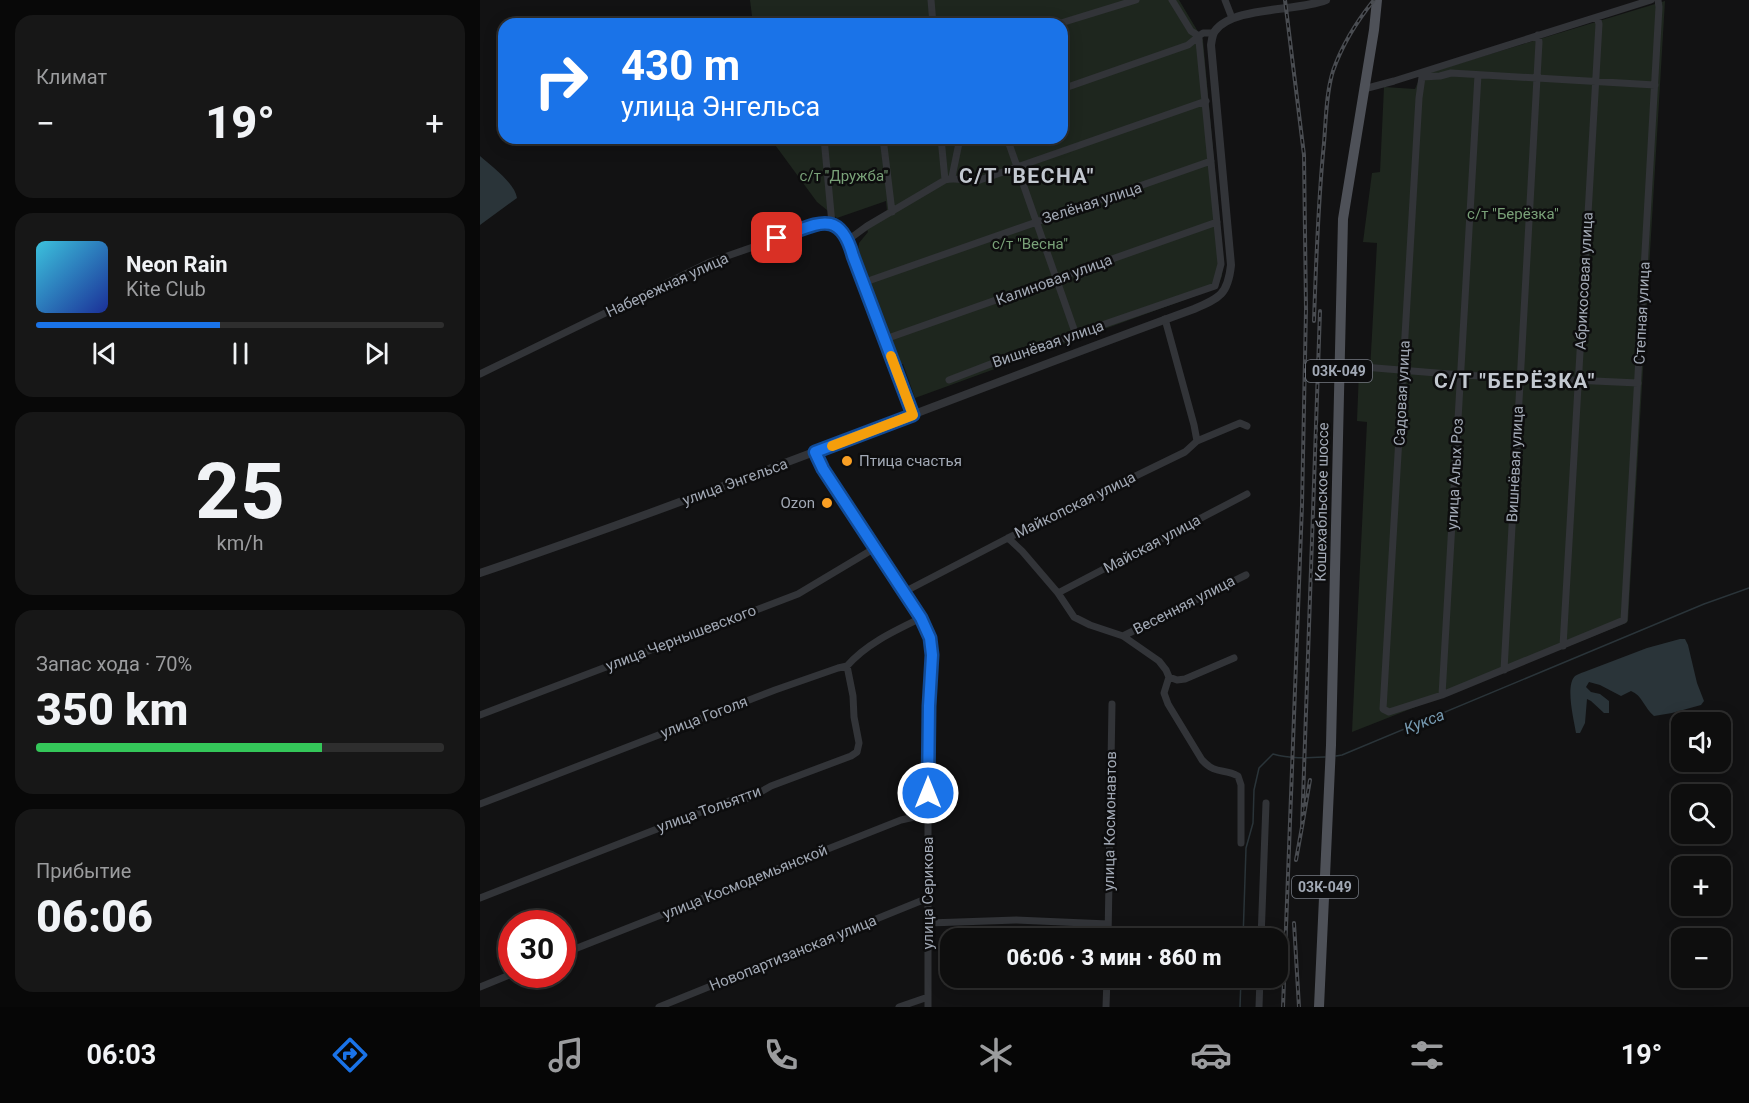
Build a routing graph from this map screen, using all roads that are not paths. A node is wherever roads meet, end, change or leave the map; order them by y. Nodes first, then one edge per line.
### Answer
1 (931, 0) edge
2 (1136, 0) edge
3 (1172, 0) edge
4 (1225, 0) edge
5 (1326, 0) edge
6 (1377, 0) edge
7 (1652, 0) edge
8 (1659, 3) edge
9 (932, 18) edge
10 (1232, 18) junction
11 (1068, 21) edge
12 (1598, 21) junction
13 (1213, 33) junction
14 (1199, 36) junction
15 (1538, 38) junction
16 (1421, 74) junction
17 (1478, 75) junction
18 (1537, 77) junction
19 (1595, 81) junction
20 (1655, 85) junction
21 (1068, 87) edge
22 (1364, 89) junction
23 (1206, 101) junction
24 (825, 144) edge
25 (884, 144) edge
26 (941, 144) edge
27 (958, 144) edge
28 (1009, 144) edge
29 (1211, 161) junction
30 (1017, 168) junction
31 (948, 179) junction
32 (892, 212) junction
33 (1037, 221) junction
34 (1216, 222) junction
35 (832, 224) junction
36 (848, 240) junction
37 (1057, 279) junction
38 (871, 280) dead end
39 (1165, 319) junction
40 (1076, 335) junction
41 (891, 338) dead end
42 (1339, 365) junction
43 (1403, 371) junction
44 (480, 374) edge
45 (1461, 375) junction
46 (1519, 378) junction
47 (949, 380) dead end
48 (1578, 381) junction
49 (1638, 383) junction
50 (913, 415) junction
51 (1247, 426) dead end
52 (1197, 441) junction
53 (815, 452) junction
54 (1247, 494) dead end
55 (1008, 538) junction
56 (875, 548) junction
57 (480, 573) edge
58 (1246, 574) dead end
59 (904, 592) junction
60 (1058, 593) junction
61 (921, 618) junction
62 (1123, 636) junction
63 (1563, 646) junction
64 (1234, 658) dead end
65 (847, 666) junction
66 (1503, 670) junction
67 (1168, 677) junction
68 (1442, 694) junction
69 (1112, 704) dead end
70 (480, 715) edge
71 (1266, 802) dead end
72 (480, 804) edge
73 (928, 814) junction
74 (1241, 843) dead end
75 (480, 898) edge
76 (928, 898) junction
77 (929, 923) junction
78 (1108, 924) junction
79 (1108, 928) edge
80 (1261, 928) edge
81 (576, 948) edge
82 (498, 980) edge
83 (480, 987) edge
84 (1107, 988) edge
85 (1260, 988) edge
86 (928, 997) junction
87 (659, 1007) edge
88 (899, 1007) edge
89 (928, 1007) edge
90 (1106, 1007) edge
91 (1259, 1007) edge
92 (1319, 1007) edge

1 - 9 street
2 - 11 street
3 - 14 street
4 - 10 street
5 - 10 street
6 - 22 main road, Кошехабльское шоссе / 03К-049
7 - 12 street
8 - 20 street, Степная улица
10 - 13 street
12 - 15 street
12 - 19 street, Абрикосовая улица
13 - 14 street
13 - 39 street, улица Энгельса
14 - 21 street
14 - 23 street
15 - 16 street
15 - 18 street, Вишнёвая улица
16 - 17 street
16 - 22 street
16 - 43 street, Садовая улица
17 - 18 street
17 - 45 street, улица Алых Роз
18 - 19 street
18 - 46 street, Вишнёвая улица
19 - 20 street
19 - 48 street, Абрикосовая улица
20 - 49 street, Степная улица
22 - 42 main road, Кошехабльское шоссе / 03К-049
23 - 29 street
23 - 30 street
24 - 35 street
25 - 32 street
26 - 31 street
27 - 31 street
28 - 30 street
29 - 33 street, Зелёная улица
29 - 34 street
30 - 31 street
30 - 33 street
31 - 32 street
32 - 36 street
33 - 37 street
33 - 38 street, Зелёная улица
34 - 37 street, Калиновая улица
34 - 40 street, Вишнёвая улица
35 - 36 street
35 - 44 street, Набережная улица
36 - 50 street
37 - 40 street
37 - 41 street, Калиновая улица
39 - 50 street, улица Энгельса
39 - 52 street
40 - 47 street, Вишнёвая улица
42 - 43 street
42 - 92 main road, Кошехабльское шоссе / 03К-049
43 - 45 street
43 - 68 street, Садовая улица
45 - 46 street
45 - 68 street, улица Алых Роз
46 - 48 street
46 - 66 street, Вишнёвая улица
48 - 49 street
48 - 63 street, Абрикосовая улица
49 - 63 street, Степная улица
50 - 53 street, улица Энгельса
51 - 52 street, Майкопская улица
52 - 55 street, Майкопская улица
53 - 56 street, улица Серикова
53 - 57 street, улица Энгельса
54 - 60 street, Майская улица
55 - 59 street, Майкопская улица
55 - 60 street
56 - 59 street, улица Серикова
56 - 70 street, улица Чернышевского
58 - 62 street, Весенняя улица
59 - 61 street, улица Серикова
60 - 62 street
61 - 65 street, улица Гоголя
61 - 73 street, улица Серикова
62 - 67 street
63 - 66 street
64 - 67 street
65 - 72 street, улица Гоголя
65 - 75 street, улица Тольятти
66 - 68 street
67 - 74 street
69 - 78 street, улица Космонавтов
71 - 80 street
73 - 76 street, улица Серикова
73 - 81 street, улица Космодемьянской
76 - 77 street, улица Серикова
76 - 87 street, Новопартизанская улица
77 - 78 street
77 - 86 street, улица Серикова
78 - 79 street, улица Космонавтов
82 - 83 street
84 - 90 street
85 - 91 street
86 - 88 street
86 - 89 street, улица Серикова

